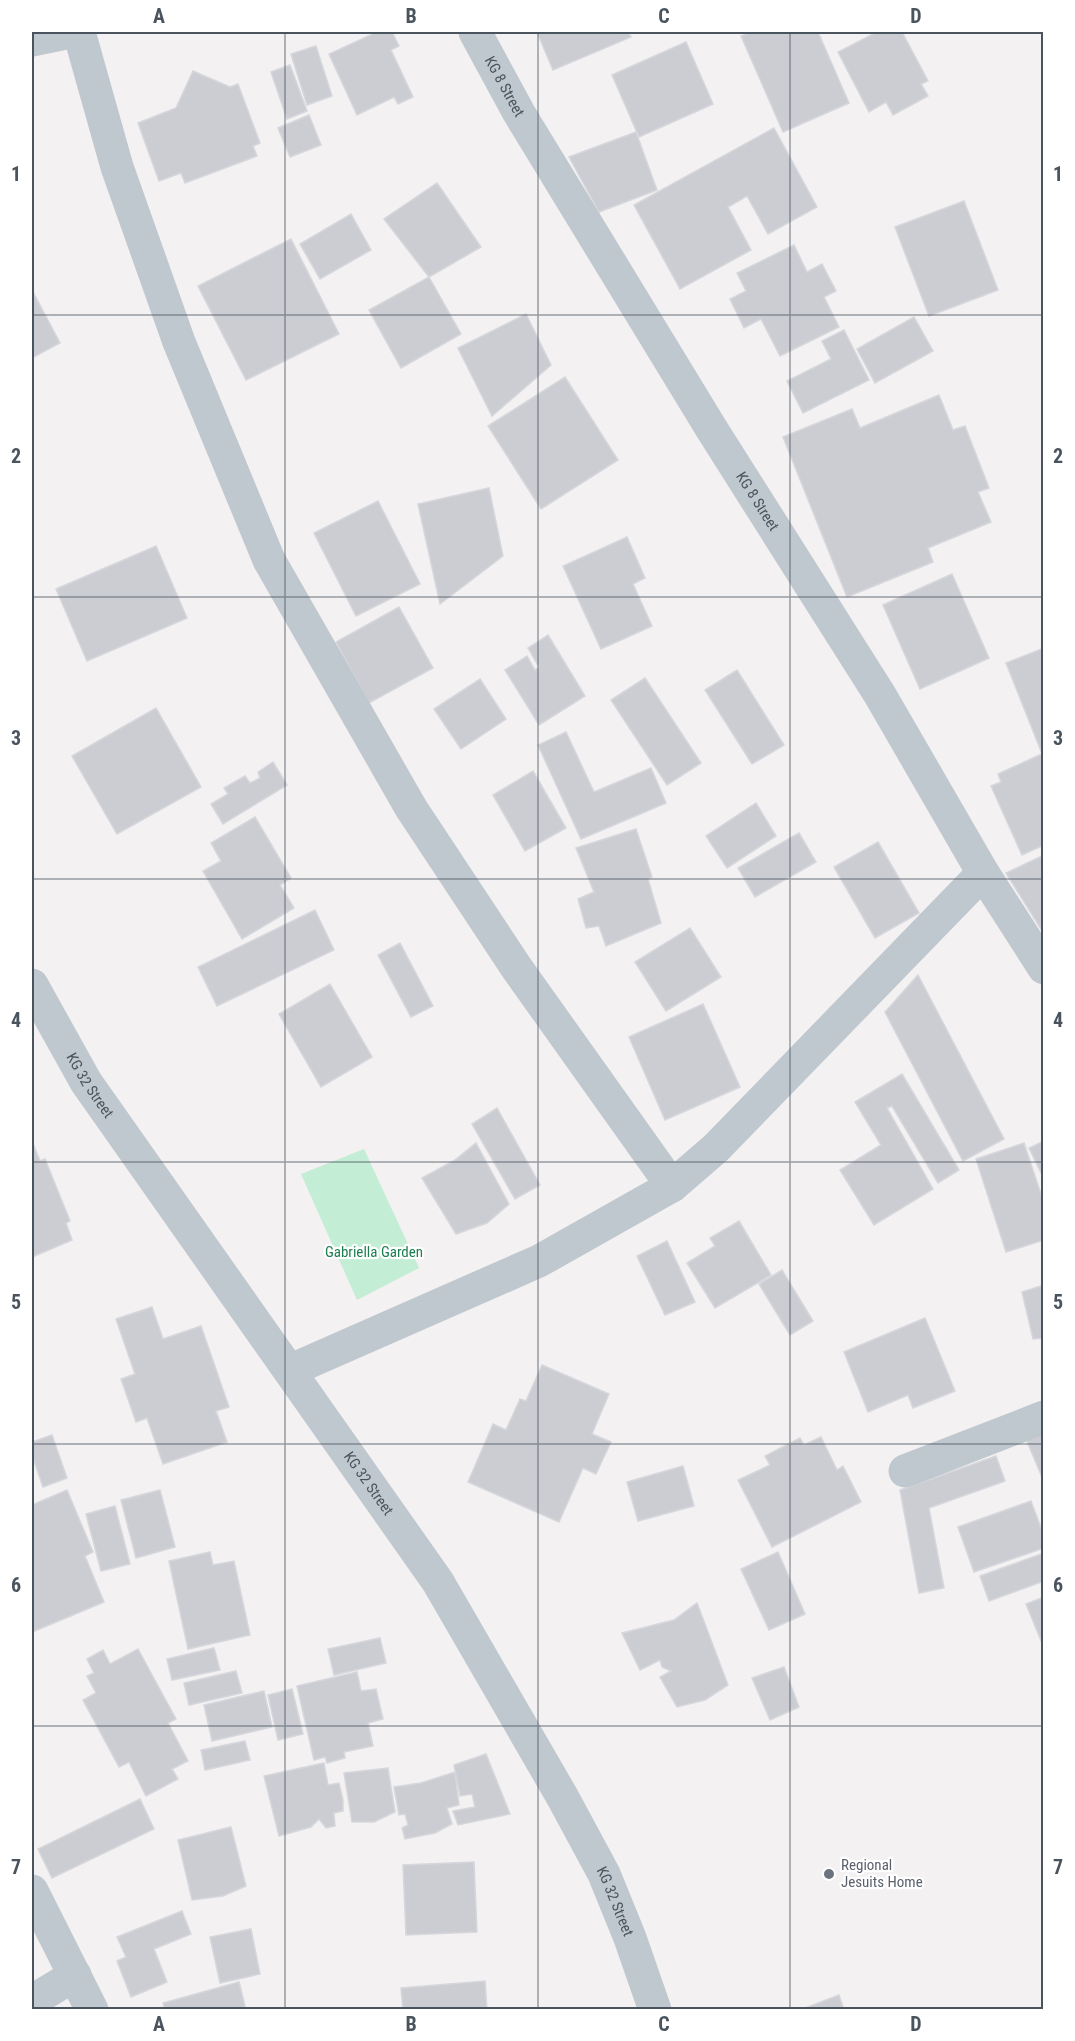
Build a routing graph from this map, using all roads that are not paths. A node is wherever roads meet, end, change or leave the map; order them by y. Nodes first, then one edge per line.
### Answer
1 (71, 32) edge
2 (79, 32) edge
3 (475, 32) edge
4 (32, 40) edge
5 (983, 873) junction
6 (1044, 968) edge
7 (32, 985) edge
8 (672, 1186) junction
9 (291, 1370) junction
10 (1044, 1417) edge
11 (905, 1471) dead end
12 (32, 1891) edge
13 (75, 1975) junction
14 (32, 2001) edge
15 (92, 2010) edge
16 (655, 2010) edge

1 - 4 street
2 - 8 street
3 - 5 street, KG 8 Street
5 - 6 street, KG 8 Street
5 - 8 street
7 - 9 street, KG 32 Street
8 - 9 street
9 - 16 street, KG 32 Street
10 - 11 street
12 - 13 street
13 - 14 street
13 - 15 street

